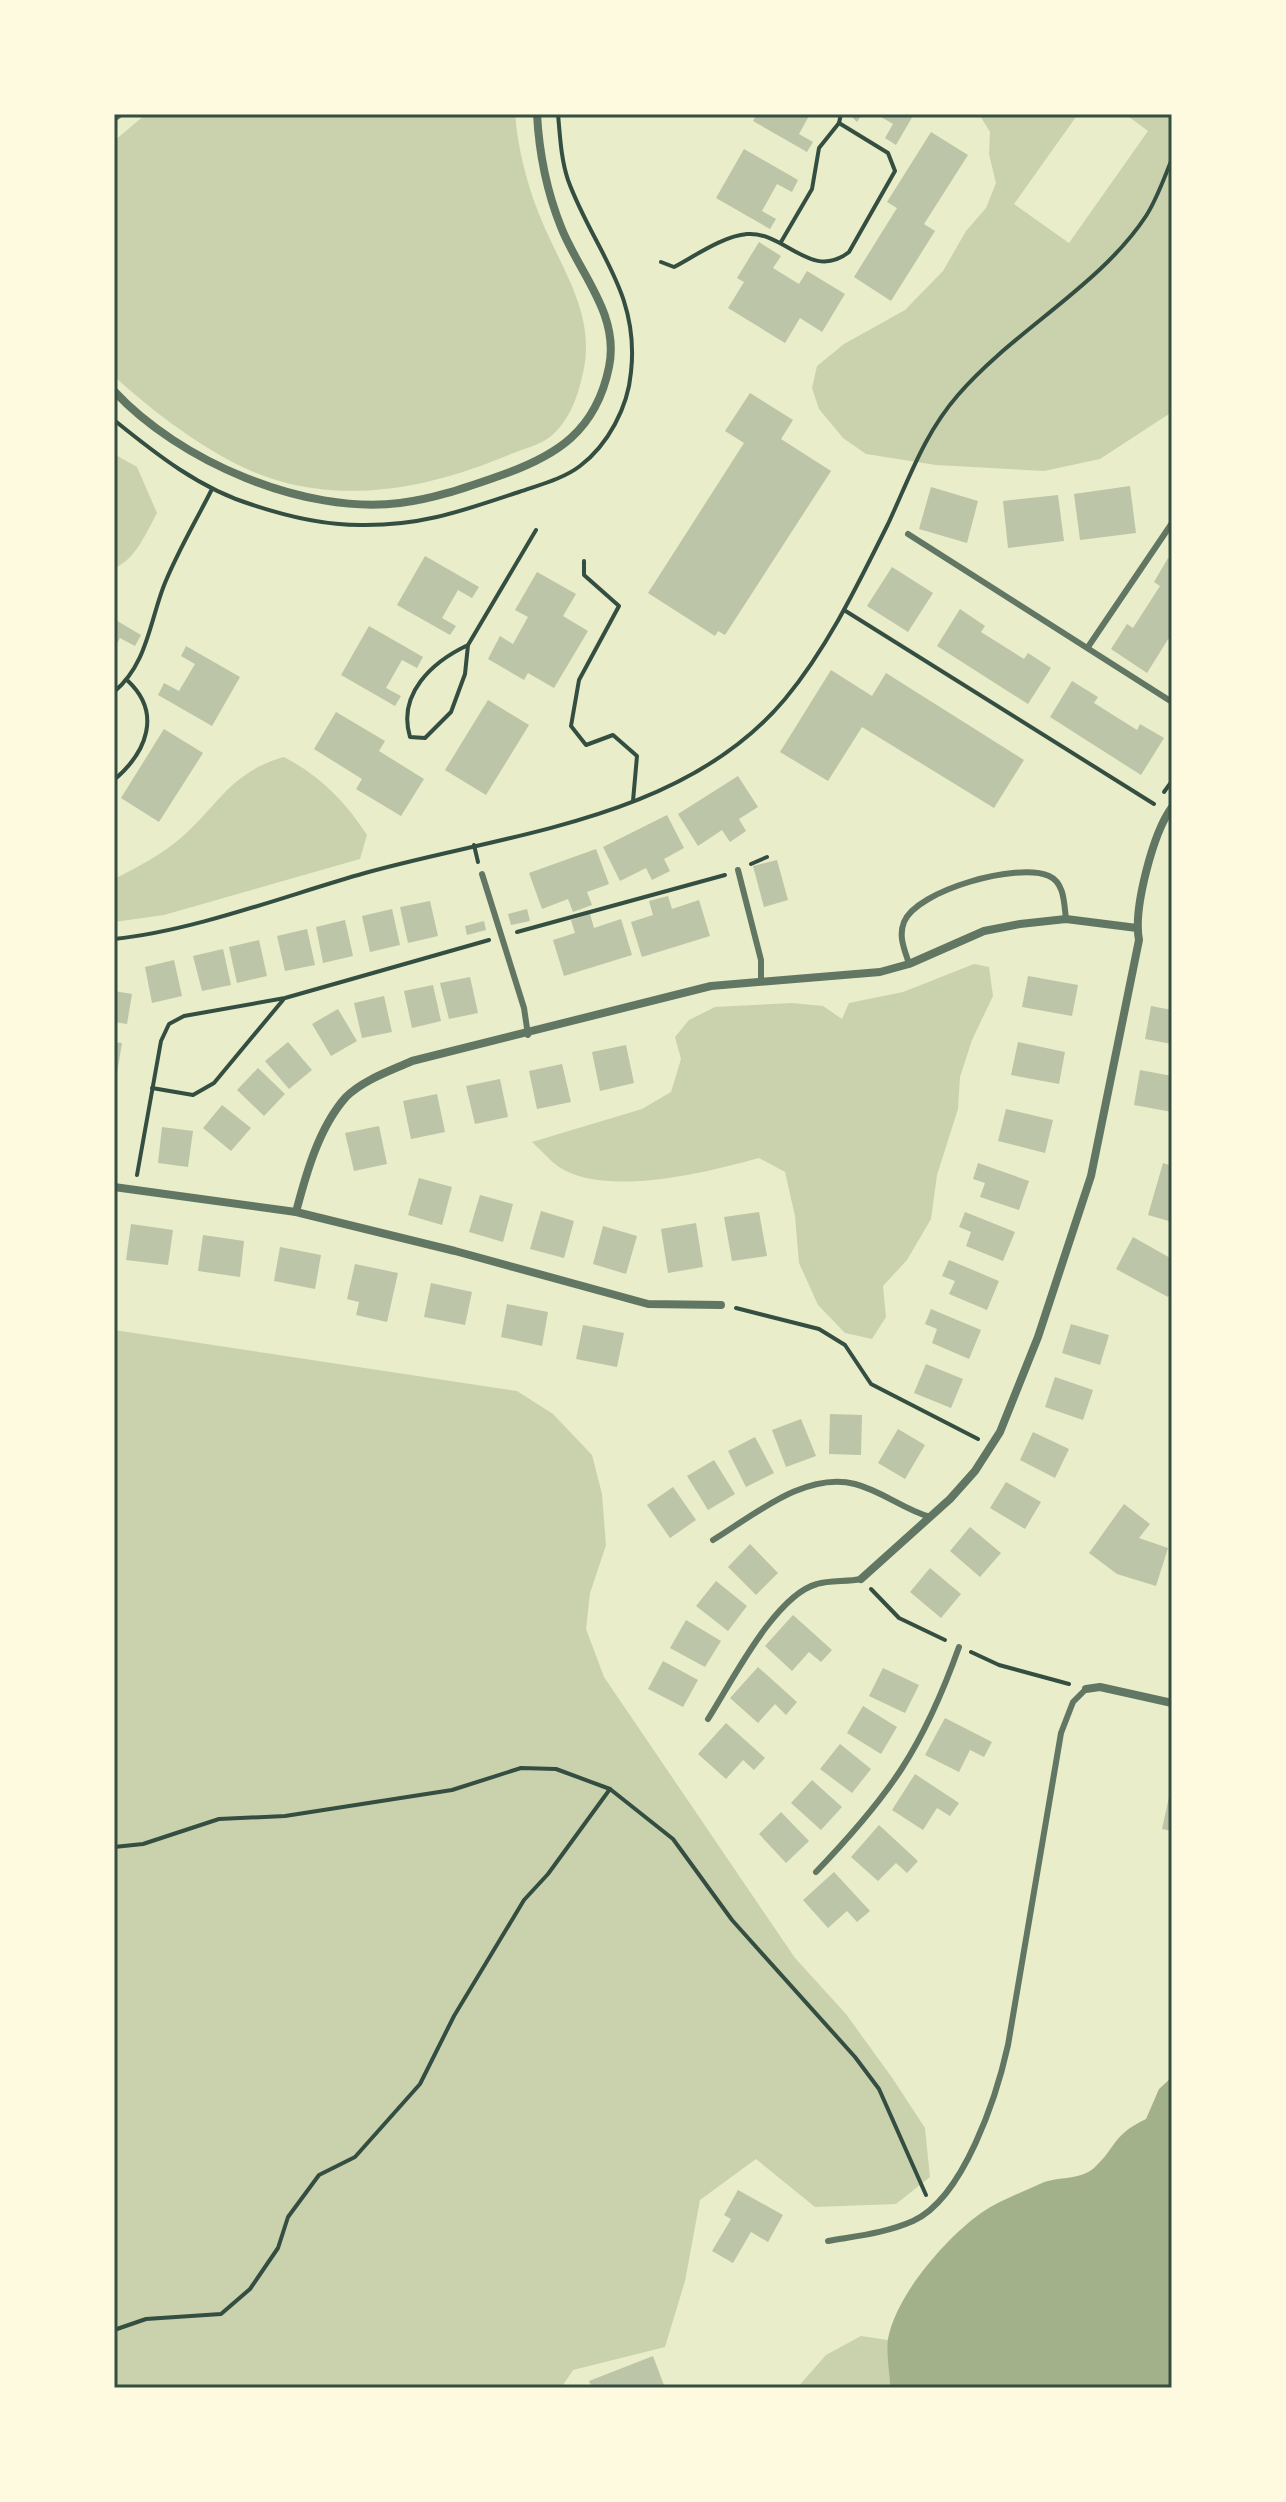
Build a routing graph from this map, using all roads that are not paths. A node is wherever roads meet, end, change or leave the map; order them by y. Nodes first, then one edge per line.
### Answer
1 (119, 114) edge
2 (537, 114) edge
3 (114, 118) edge
4 (114, 391) edge
5 (1172, 523) edge
6 (908, 534) dead end
7 (1088, 647) junction
8 (1172, 702) edge
9 (1170, 810) edge
10 (738, 870) road end
11 (482, 874) dead end
12 (1066, 919) junction
13 (1137, 928) junction
14 (909, 964) junction
15 (761, 980) junction
16 (528, 1035) junction
17 (114, 1187) edge
18 (296, 1212) junction
19 (721, 1305) road end
20 (930, 1517) junction
21 (713, 1540) dead end
22 (861, 1579) joint
23 (959, 1647) dead end
24 (1086, 1689) joint
25 (1172, 1703) edge
26 (708, 1719) dead end
27 (816, 1872) dead end
28 (828, 2241) dead end

1 - 3 street
2 - 4 street
5 - 7 lane
6 - 7 lane
7 - 8 lane
9 - 13 street
10 - 15 lane
11 - 16 lane
12 - 13 street
12 - 14 street
12 - 14 lane
13 - 20 street
14 - 15 street
15 - 16 street
16 - 18 street
17 - 18 street
18 - 19 street
20 - 21 lane
20 - 22 street
22 - 26 lane
23 - 27 lane
24 - 25 street
24 - 28 lane

